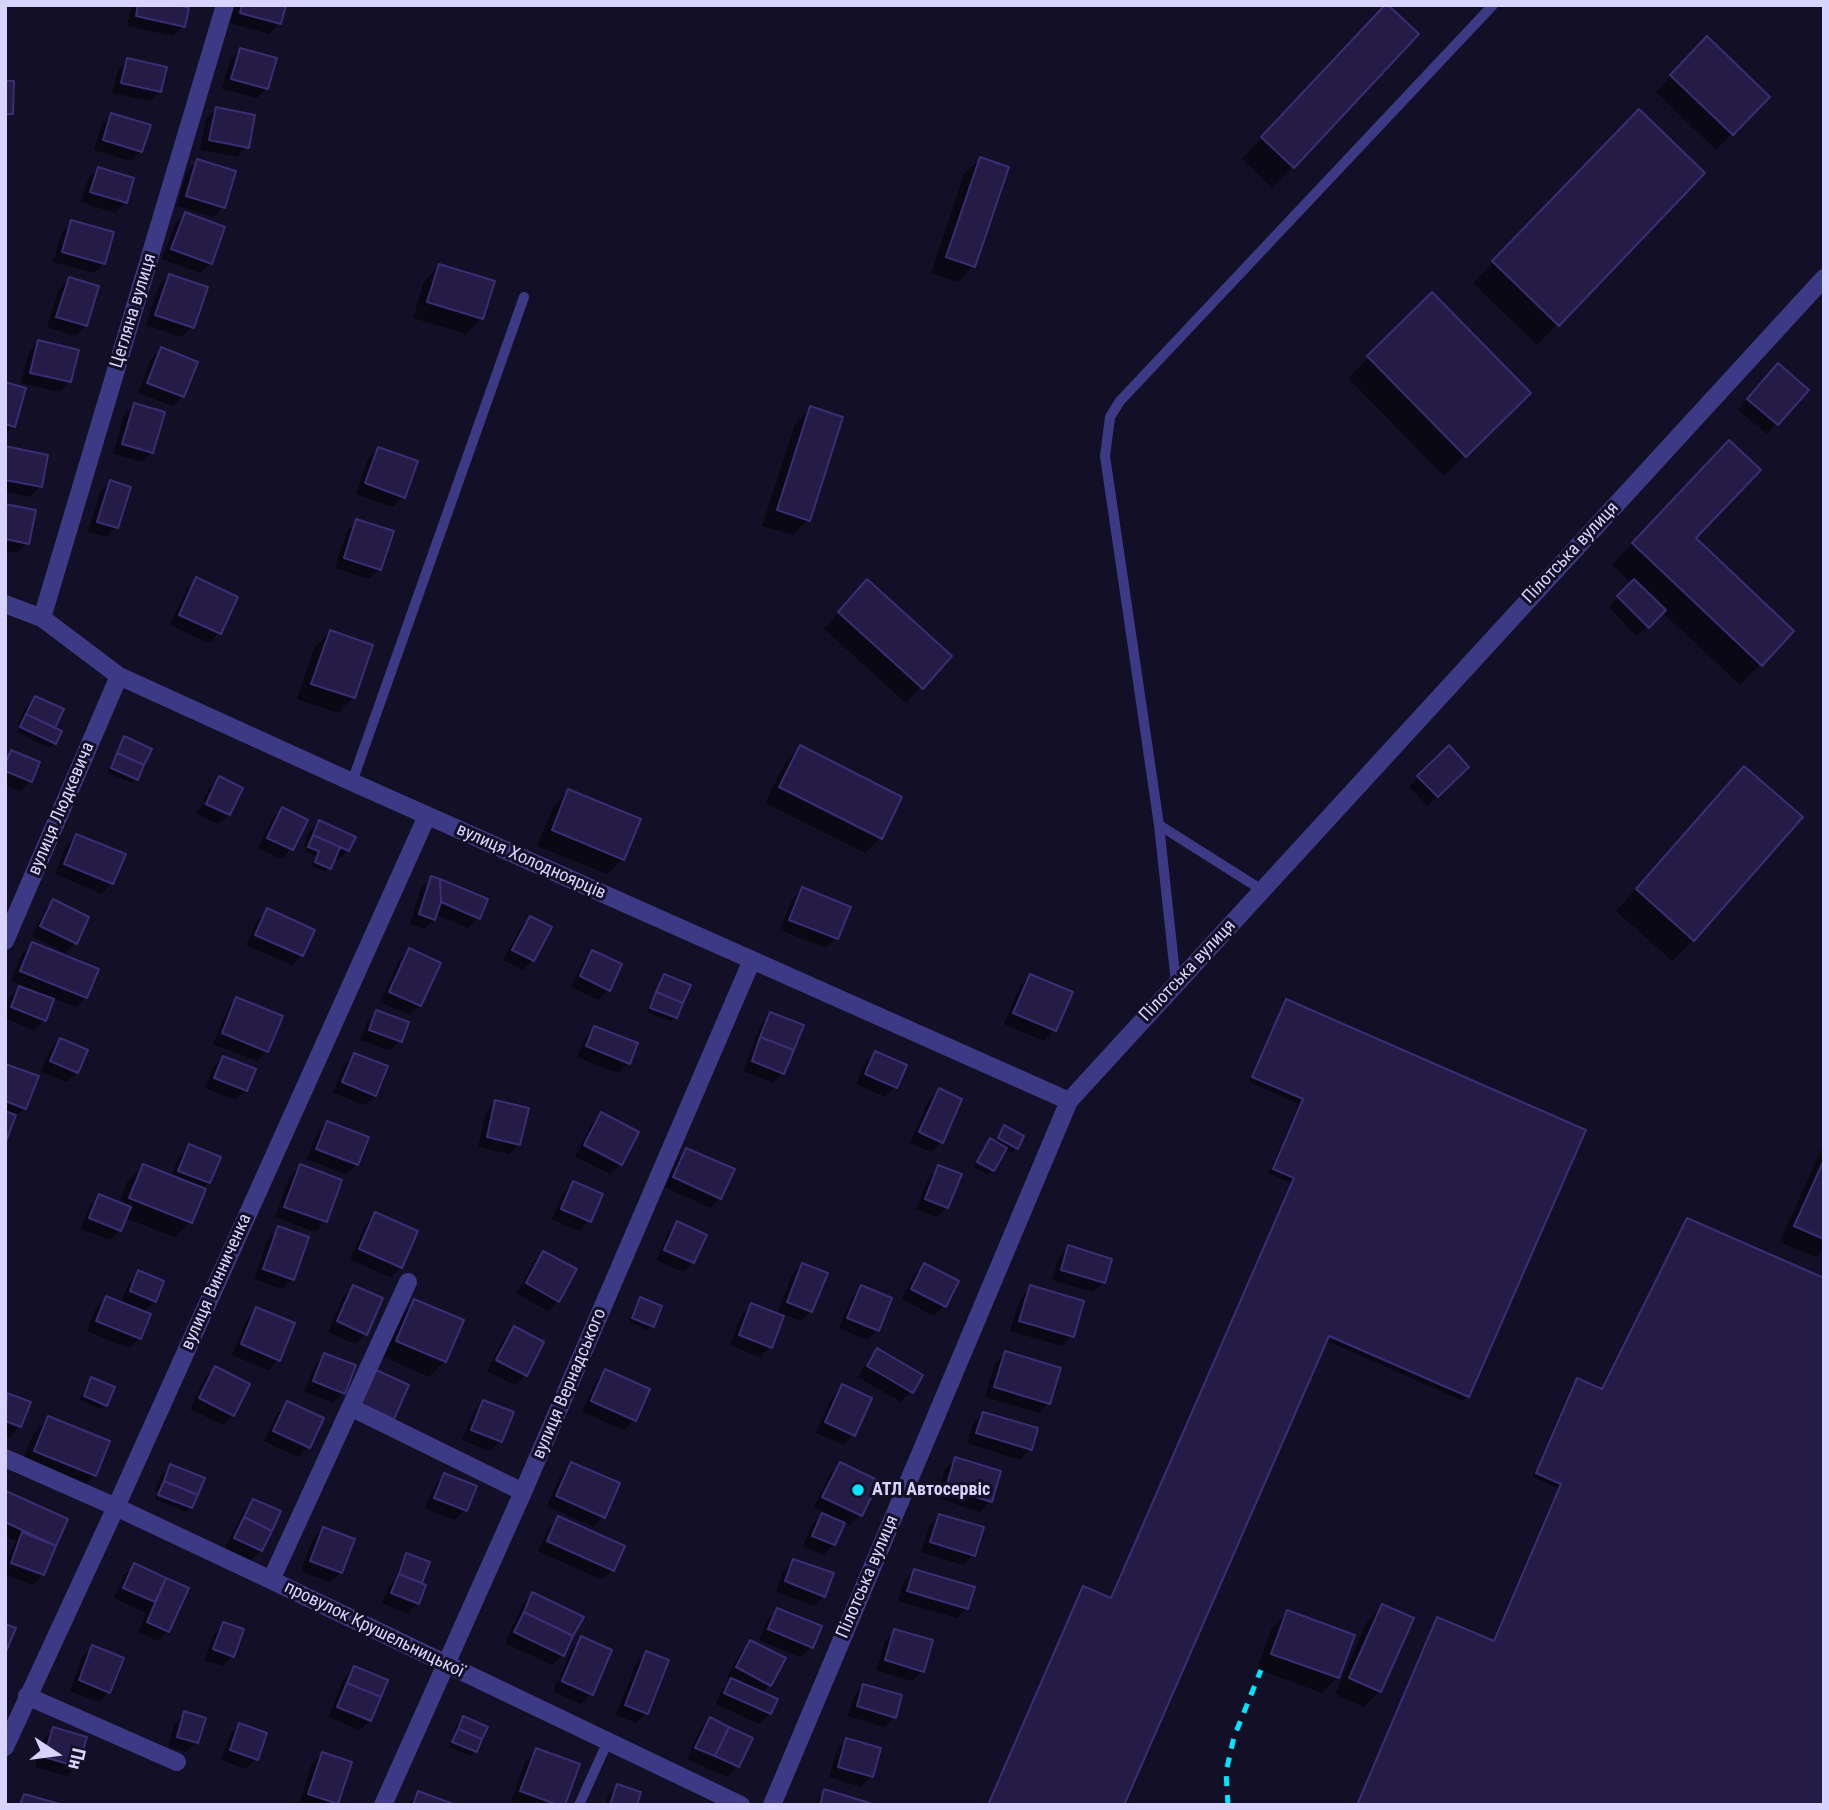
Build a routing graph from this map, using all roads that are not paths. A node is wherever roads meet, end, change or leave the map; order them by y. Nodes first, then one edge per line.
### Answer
1 (225, 5) edge
2 (1493, 5) edge
3 (1824, 278) edge
4 (524, 297) dead end
5 (5, 604) edge
6 (42, 618) junction
7 (118, 676) junction
8 (352, 782) junction
9 (427, 816) junction
10 (1160, 825) junction
11 (1262, 890) junction
12 (5, 942) edge
13 (752, 960) junction
14 (1176, 984) junction
15 (1069, 1101) junction
16 (408, 1282) dead end
17 (352, 1408) junction
18 (5, 1458) edge
19 (523, 1492) junction
20 (116, 1507) junction
21 (271, 1580) junction
22 (446, 1665) junction
23 (27, 1696) junction
24 (608, 1741) junction
25 (5, 1747) edge
26 (177, 1762) dead end
27 (383, 1805) edge
28 (579, 1805) edge
29 (741, 1805) edge
30 (772, 1805) edge

1 - 6 street, Цегляна вулиця
2 - 10 lane
3 - 11 street, Пілотська вулиця
4 - 8 lane
5 - 6 street, вулиця Холодноярців
6 - 7 street, вулиця Холодноярців
7 - 8 street, вулиця Холодноярців
7 - 12 street, вулиця Людкевича
8 - 9 street, вулиця Холодноярців
9 - 13 street, вулиця Холодноярців
9 - 20 street, вулиця Винниченка
10 - 11 lane
10 - 14 lane
11 - 14 street, Пілотська вулиця
13 - 15 street, вулиця Холодноярців
13 - 19 street, вулиця Вернадського
14 - 15 street, Пілотська вулиця
15 - 30 street, Пілотська вулиця
16 - 17 street
17 - 19 street
17 - 21 street
18 - 20 street, провулок Крушельницької
19 - 22 street, вулиця Вернадського
20 - 21 street, провулок Крушельницької
20 - 23 street, вулиця Винниченка
21 - 22 street, провулок Крушельницької
22 - 24 street, провулок Крушельницької
22 - 27 street, вулиця Вернадського
23 - 25 street, вулиця Винниченка
23 - 26 street
24 - 28 lane
24 - 29 street, провулок Крушельницької

